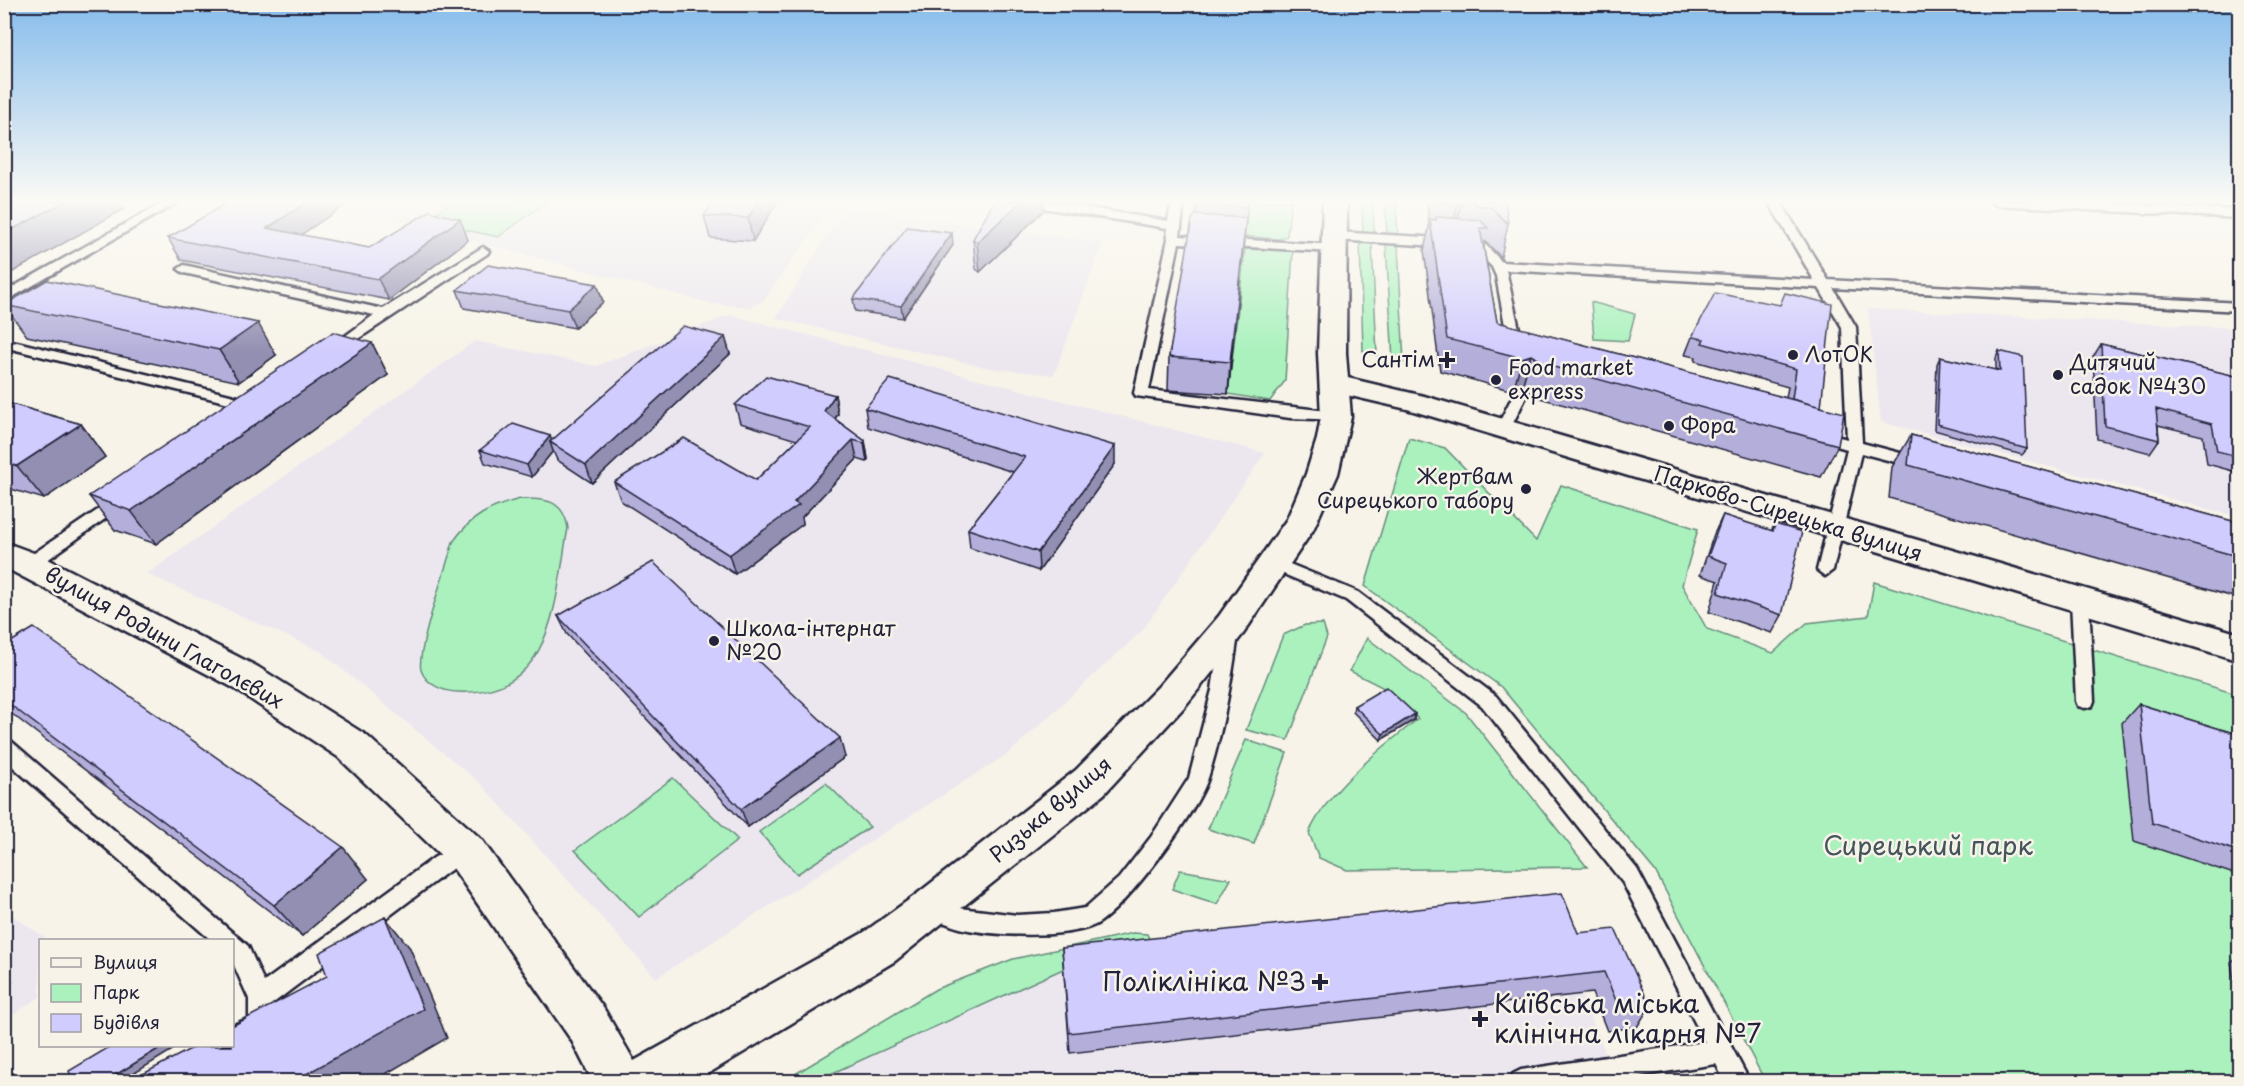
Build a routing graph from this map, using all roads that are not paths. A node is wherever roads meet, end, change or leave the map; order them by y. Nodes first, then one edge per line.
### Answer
1 (85, 252) edge
2 (482, 252) edge
3 (1169, 252) edge
4 (1334, 252) edge
5 (1485, 252) edge
6 (1804, 252) edge
7 (1498, 266) junction
8 (184, 269) edge
9 (1823, 285) junction
10 (4, 298) edge
11 (2240, 307) edge
12 (385, 313) junction
13 (17, 346) dead end
14 (1527, 354) edge
15 (321, 360) edge
16 (1335, 384) junction
17 (1521, 393) edge
18 (1336, 417) junction
19 (238, 420) edge
20 (1503, 429) junction
21 (1799, 431) edge
22 (1855, 447) junction
23 (1934, 468) edge
24 (132, 492) edge
25 (1837, 528) junction
26 (17, 559) edge
27 (1275, 564) junction
28 (1825, 570) dead end
29 (2080, 601) junction
30 (1231, 624) junction
31 (2240, 648) edge
32 (2085, 701) dead end
33 (4, 747) edge
34 (466, 852) junction
35 (932, 908) junction
36 (225, 939) edge
37 (234, 948) edge
38 (260, 999) junction
39 (234, 1039) edge
40 (1724, 1051) junction
41 (659, 1078) edge
42 (619, 1082) edge
43 (1521, 1082) edge
44 (1738, 1082) edge

1 - 10 lane
2 - 12 lane
3 - 18 lane
4 - 16 street, Ризька вулиця
5 - 7 lane
6 - 9 lane
7 - 9 lane
7 - 14 lane
8 - 12 lane
9 - 11 lane
9 - 22 lane
12 - 15 lane
13 - 19 lane
16 - 18 street, Ризька вулиця
16 - 20 street, Парково-Сирецька вулиця
17 - 20 lane
18 - 27 street, Ризька вулиця
20 - 25 street, Парково-Сирецька вулиця
21 - 22 lane
22 - 23 lane
22 - 25 lane
24 - 26 lane
25 - 28 lane
25 - 29 street, Парково-Сирецька вулиця
26 - 34 street, вулиця Родини Глаголєвих
27 - 30 street, Ризька вулиця
27 - 40 lane
29 - 31 street, Парково-Сирецька вулиця
29 - 32 lane
30 - 35 street, Ризька вулиця
30 - 35 lane
33 - 36 lane
34 - 38 lane
34 - 42 street, вулиця Родини Глаголєвих
35 - 41 street, Ризька вулиця
37 - 38 lane
38 - 39 lane
40 - 43 lane
40 - 44 lane

